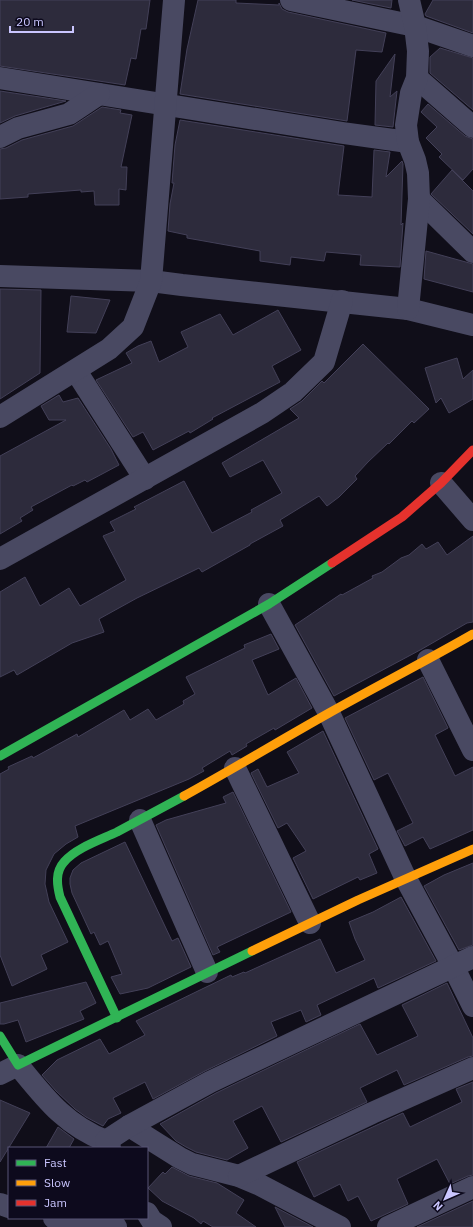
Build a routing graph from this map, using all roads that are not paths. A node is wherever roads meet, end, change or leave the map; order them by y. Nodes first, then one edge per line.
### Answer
1 (174, 0) edge
2 (291, 0) edge
3 (409, 0) edge
4 (415, 26) junction
5 (473, 46) edge
6 (0, 78) edge
7 (417, 78) junction
8 (99, 94) junction
9 (164, 105) junction
10 (473, 127) edge
11 (0, 137) edge
12 (408, 142) junction
13 (418, 199) junction
14 (473, 252) edge
15 (0, 276) edge
16 (150, 281) junction
17 (342, 301) junction
18 (408, 309) junction
19 (473, 325) edge
20 (76, 371) junction
21 (0, 417) edge
22 (473, 450) edge
23 (145, 479) junction
24 (441, 483) junction
25 (473, 520) edge
26 (0, 559) edge
27 (269, 604) junction
28 (473, 634) edge
29 (428, 660) junction
30 (329, 713) junction
31 (473, 750) edge
32 (0, 756) edge
33 (235, 768) junction
34 (140, 820) junction
35 (473, 849) edge
36 (405, 878) junction
37 (310, 923) junction
38 (473, 957) edge
39 (453, 966) junction
40 (207, 972) junction
41 (473, 1006) edge
42 (117, 1018) junction
43 (0, 1036) edge
44 (473, 1068) edge
45 (9, 1069) edge
46 (129, 1126) junction
47 (108, 1144) edge
48 (239, 1176) junction
49 (473, 1187) edge
50 (61, 1219) edge
51 (116, 1227) edge
52 (340, 1227) edge
53 (388, 1227) edge

1 - 9 street
2 - 4 street
3 - 4 street
4 - 5 street
4 - 7 street
6 - 8 street
7 - 10 street
7 - 12 street
8 - 9 street
8 - 11 street
9 - 12 street
9 - 16 street
12 - 13 street
13 - 14 street
13 - 18 street
15 - 16 street
16 - 17 street
16 - 20 street
17 - 18 street
17 - 23 street
18 - 19 street
20 - 21 street
20 - 23 street
22 - 24 street
23 - 26 street
24 - 25 street
24 - 27 street
27 - 30 street
27 - 32 street
28 - 29 street
29 - 30 street
29 - 31 street
30 - 33 street
30 - 36 street
33 - 34 street
33 - 37 street
34 - 40 street
34 - 42 street
35 - 36 street
36 - 37 street
36 - 39 street
37 - 40 street
38 - 39 street
39 - 41 street
39 - 46 street
40 - 42 street
42 - 45 street
43 - 45 street
44 - 48 street
45 - 47 street
46 - 47 street
46 - 48 street
48 - 52 street
49 - 53 street
50 - 51 street

